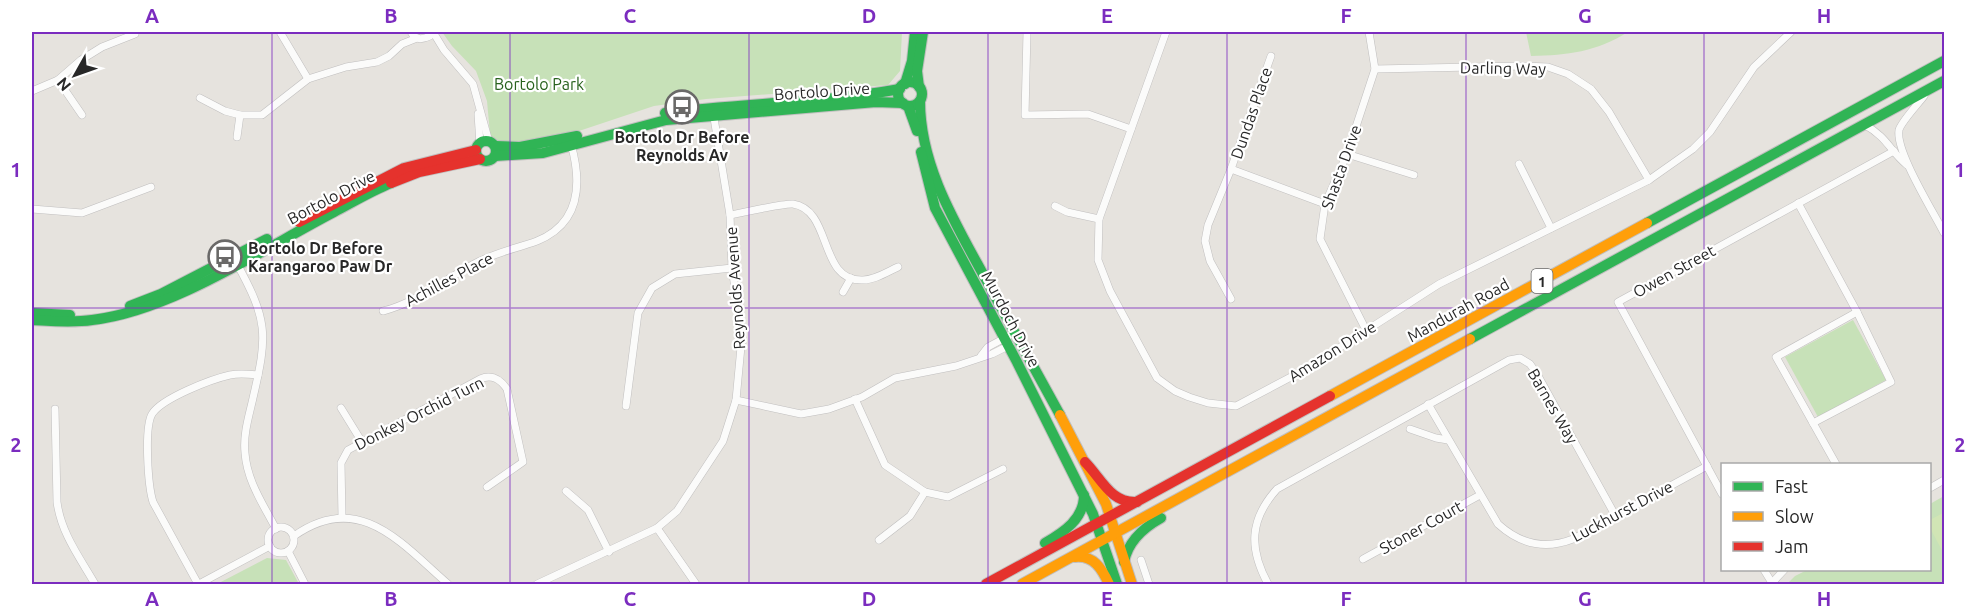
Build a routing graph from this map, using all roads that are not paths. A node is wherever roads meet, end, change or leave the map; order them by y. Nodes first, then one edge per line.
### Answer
1 (280, 32) edge
2 (410, 32) edge
3 (433, 32) edge
4 (915, 32) edge
5 (922, 32) edge
6 (1027, 32) edge
7 (1166, 32) edge
8 (1369, 32) edge
9 (1791, 32) edge
10 (135, 34) dead end
11 (421, 38) junction
12 (402, 44) junction
13 (444, 50) junction
14 (1271, 56) dead end
15 (1944, 61) edge
16 (1375, 69) junction
17 (308, 79) junction
18 (58, 80) junction
19 (1944, 81) edge
20 (902, 86) junction
21 (920, 87) junction
22 (1929, 90) junction
23 (32, 91) edge
24 (200, 98) dead end
25 (920, 101) junction
26 (905, 104) junction
27 (713, 111) junction
28 (82, 115) dead end
29 (240, 115) junction
30 (1865, 125) junction
31 (1131, 129) junction
32 (237, 137) dead end
33 (571, 142) junction
34 (486, 149) junction
35 (1894, 151) junction
36 (1347, 154) junction
37 (1519, 164) dead end
38 (1907, 165) junction
39 (1232, 169) junction
40 (1413, 175) dead end
41 (1649, 180) junction
42 (152, 187) dead end
43 (1798, 203) junction
44 (1325, 204) junction
45 (1055, 206) dead end
46 (32, 209) edge
47 (730, 215) junction
48 (1099, 219) junction
49 (1551, 228) junction
50 (1944, 233) edge
51 (235, 260) junction
52 (898, 267) dead end
53 (732, 268) junction
54 (852, 278) junction
55 (843, 292) dead end
56 (1230, 299) dead end
57 (382, 311) dead end
58 (1857, 312) junction
59 (32, 313) edge
60 (32, 320) edge
61 (1366, 330) junction
62 (1011, 339) junction
63 (258, 375) junction
64 (855, 399) junction
65 (736, 400) junction
66 (1428, 404) junction
67 (626, 406) dead end
68 (341, 408) dead end
69 (55, 409) dead end
70 (1813, 423) junction
71 (1410, 429) dead end
72 (1448, 440) junction
73 (362, 442) junction
74 (1085, 462) junction
75 (1835, 463) edge
76 (1707, 466) junction
77 (1003, 469) dead end
78 (1211, 481) junction
79 (487, 487) dead end
80 (566, 491) dead end
81 (925, 492) junction
82 (1721, 492) edge
83 (1084, 495) junction
84 (1480, 495) junction
85 (1139, 501) junction
86 (1615, 515) junction
87 (1111, 516) junction
88 (342, 517) junction
89 (1097, 524) junction
90 (657, 528) junction
91 (276, 529) junction
92 (1116, 533) junction
93 (294, 536) junction
94 (879, 540) dead end
95 (1103, 541) junction
96 (270, 546) junction
97 (288, 551) junction
98 (609, 552) junction
99 (1363, 559) dead end
100 (1141, 560) dead end
101 (1066, 561) junction
102 (1124, 562) junction
103 (1783, 571) edge
104 (1009, 572) junction
105 (1771, 584) edge
106 (94, 585) edge
107 (199, 585) edge
108 (305, 585) edge
109 (448, 585) edge
110 (537, 585) edge
111 (696, 585) edge
112 (986, 585) edge
113 (1022, 585) edge
114 (1109, 585) edge
115 (1117, 585) edge
116 (1132, 585) edge
117 (1149, 585) edge
118 (1268, 585) edge

1 - 17 street
2 - 11 street
2 - 12 street
3 - 11 street
3 - 13 street
4 - 20 main road, Murdoch Drive
5 - 21 main road, Murdoch Drive
6 - 31 street
7 - 31 street, Amazon Drive
8 - 16 street, Shasta Drive
9 - 41 street, Amazon Drive
10 - 18 street
11 - 12 street
11 - 13 street
12 - 17 street
13 - 34 street
14 - 39 street, Dundas Place
15 - 85 main road, Mandurah Road / 1
16 - 36 street, Shasta Drive
16 - 41 street, Darling Way
17 - 29 street
18 - 23 street
18 - 28 street
19 - 22 main road, Mandurah Road / 1
20 - 21 main road
20 - 26 main road, Murdoch Drive
20 - 27 main road, Bortolo Drive
21 - 25 main road, Murdoch Drive
22 - 30 main road, Mandurah Road / 1
22 - 38 street
24 - 29 street
25 - 26 main road
25 - 62 main road, Murdoch Drive
26 - 27 main road, Bortolo Drive
26 - 62 main road, Murdoch Drive
27 - 33 main road, Bortolo Drive
27 - 47 street, Reynolds Avenue
29 - 32 street
30 - 35 street
30 - 78 main road, Mandurah Road / 1
31 - 48 street, Amazon Drive
33 - 34 main road, Bortolo Drive
33 - 57 street, Achilles Place
34 - 51 main road, Bortolo Drive
35 - 38 street
35 - 43 street, Owen Street
36 - 40 street
36 - 44 street, Shasta Drive
37 - 49 street
38 - 50 street
39 - 44 street, Dundas Place
39 - 56 street, Dundas Place
41 - 49 street, Amazon Drive
42 - 46 street
43 - 58 street
43 - 76 street, Owen Street
44 - 61 street, Shasta Drive
45 - 48 street
47 - 53 street, Reynolds Avenue
47 - 54 street
48 - 61 street, Amazon Drive
49 - 61 street, Amazon Drive
51 - 59 main road, Bortolo Drive
51 - 60 main road, Bortolo Drive
51 - 63 street
52 - 54 street
53 - 65 street, Reynolds Avenue
53 - 67 street
54 - 55 street
58 - 70 street
58 - 70 street
62 - 64 street
62 - 74 main road, Murdoch Drive
62 - 83 main road, Murdoch Drive
63 - 91 street
63 - 107 street
64 - 65 street
64 - 81 street
65 - 90 street, Reynolds Avenue
66 - 72 street, Luckhurst Drive
66 - 86 street, Barnes Way
66 - 118 street
68 - 73 street
69 - 106 street
70 - 75 street
71 - 72 street
72 - 84 street, Luckhurst Drive
73 - 79 street, Donkey Orchid Turn
73 - 88 street, Donkey Orchid Turn
74 - 85 main road
74 - 87 main road, Murdoch Drive
76 - 82 street
76 - 86 street, Luckhurst Drive
77 - 81 street
78 - 92 main road, Mandurah Road / 1
78 - 102 main road
80 - 98 street
81 - 94 street
83 - 89 main road, Murdoch Drive
83 - 104 main road
84 - 86 street, Luckhurst Drive
84 - 99 street, Stoner Court
85 - 87 main road, Mandurah Road / 1
87 - 89 main road, Mandurah Road / 1
87 - 92 main road, Murdoch Drive
88 - 93 street
88 - 109 street
89 - 95 main road, Murdoch Drive
89 - 104 main road, Mandurah Road / 1
90 - 98 street, Reynolds Avenue
90 - 111 street
91 - 93 street
91 - 96 street
92 - 95 main road, Mandurah Road / 1
92 - 102 main road, Murdoch Drive
93 - 97 street
95 - 101 main road, Mandurah Road / 1
95 - 115 main road, Murdoch Drive
96 - 97 street
96 - 107 street
97 - 108 street
98 - 110 street, Reynolds Avenue
100 - 117 street
101 - 113 main road, Mandurah Road / 1
101 - 114 main road
102 - 116 main road, Murdoch Drive
103 - 105 street
104 - 112 main road, Mandurah Road / 1

